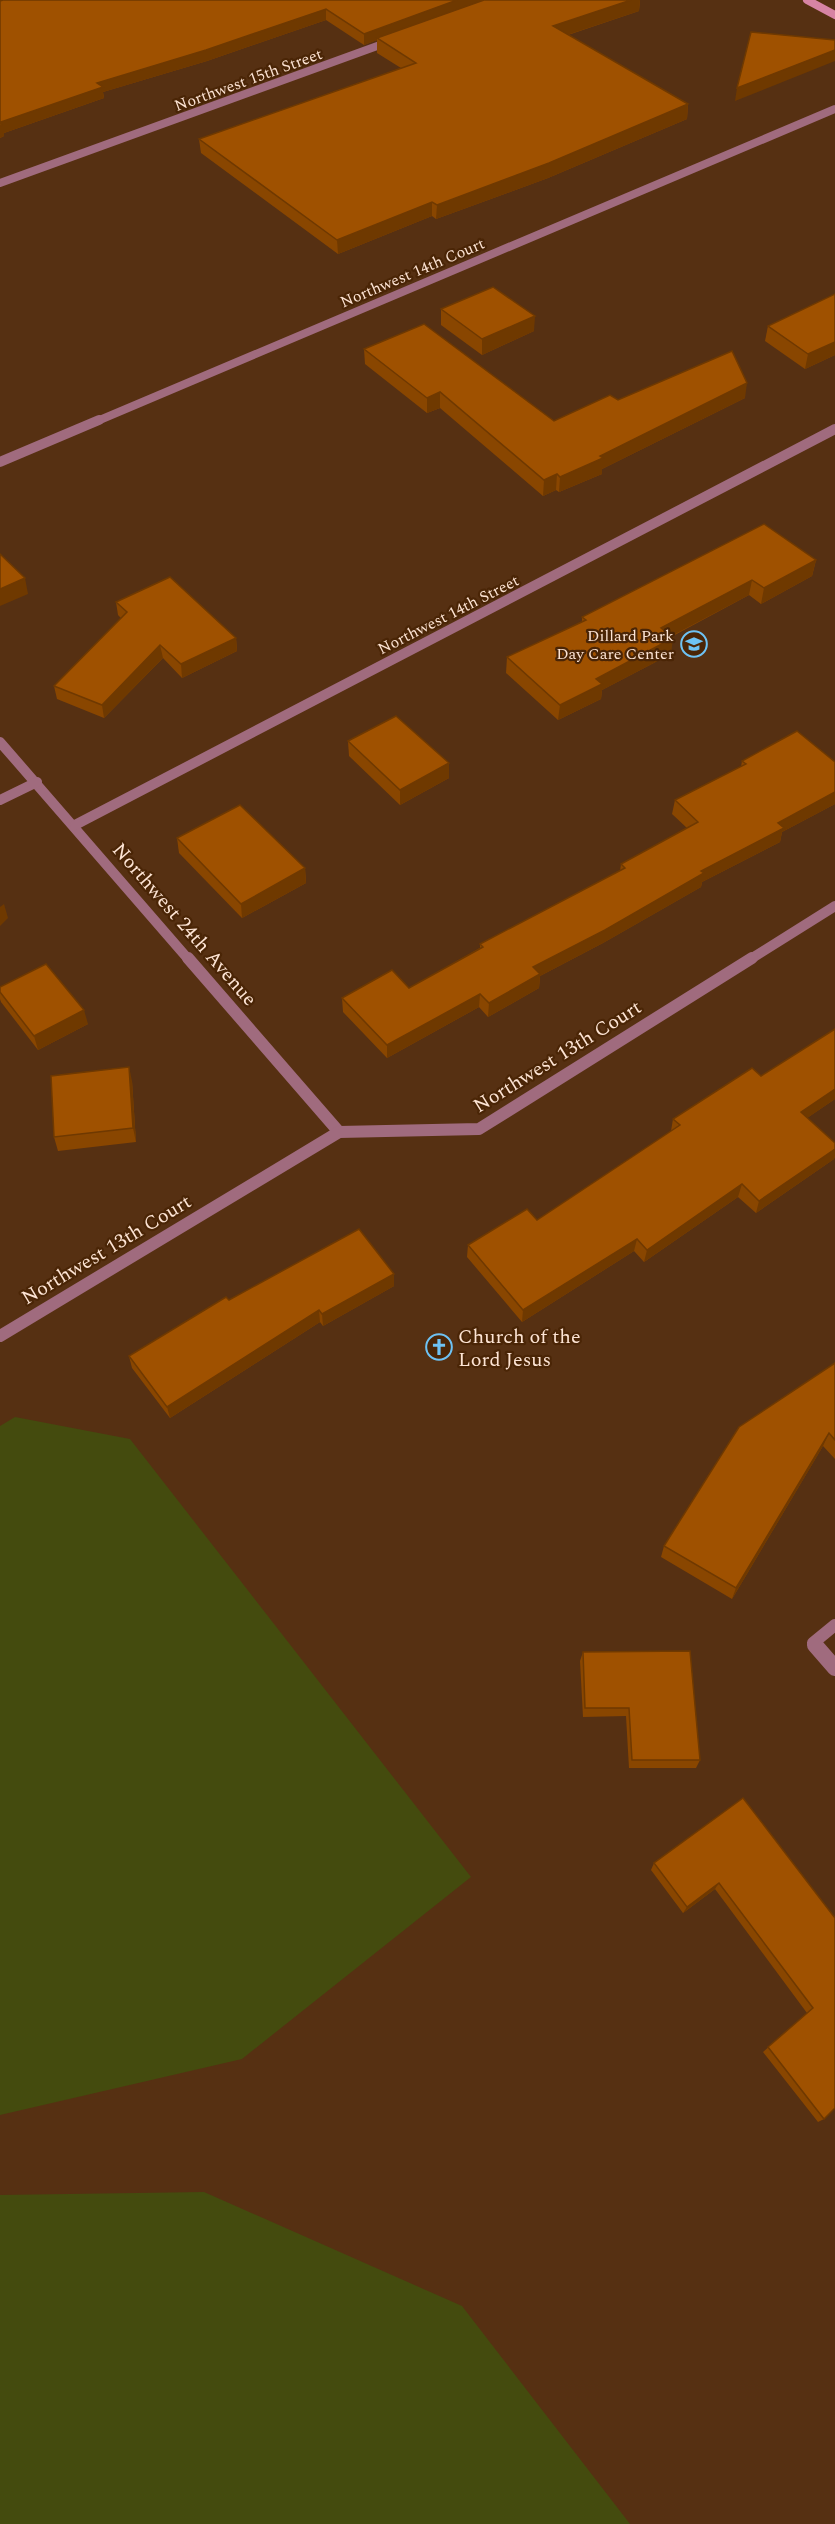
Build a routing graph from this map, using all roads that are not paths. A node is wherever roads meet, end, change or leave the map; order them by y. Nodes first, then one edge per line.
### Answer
1 (807, 0) edge
2 (835, 15) edge
3 (404, 37) edge
4 (835, 109) edge
5 (0, 183) edge
6 (835, 429) edge
7 (0, 462) edge
8 (0, 742) edge
9 (37, 782) junction
10 (0, 800) edge
11 (75, 825) junction
12 (835, 906) edge
13 (339, 1132) junction
14 (0, 1336) edge
15 (835, 1625) edge
16 (835, 1668) edge

1 - 2 street
3 - 5 street, Northwest 15th Street
4 - 7 street, Northwest 14th Court
6 - 11 street, Northwest 14th Street
8 - 9 street, Northwest 24th Avenue
9 - 10 street
9 - 11 street, Northwest 24th Avenue
11 - 13 street, Northwest 24th Avenue
12 - 13 street, Northwest 13th Court
13 - 14 street, Northwest 13th Court
15 - 16 street

